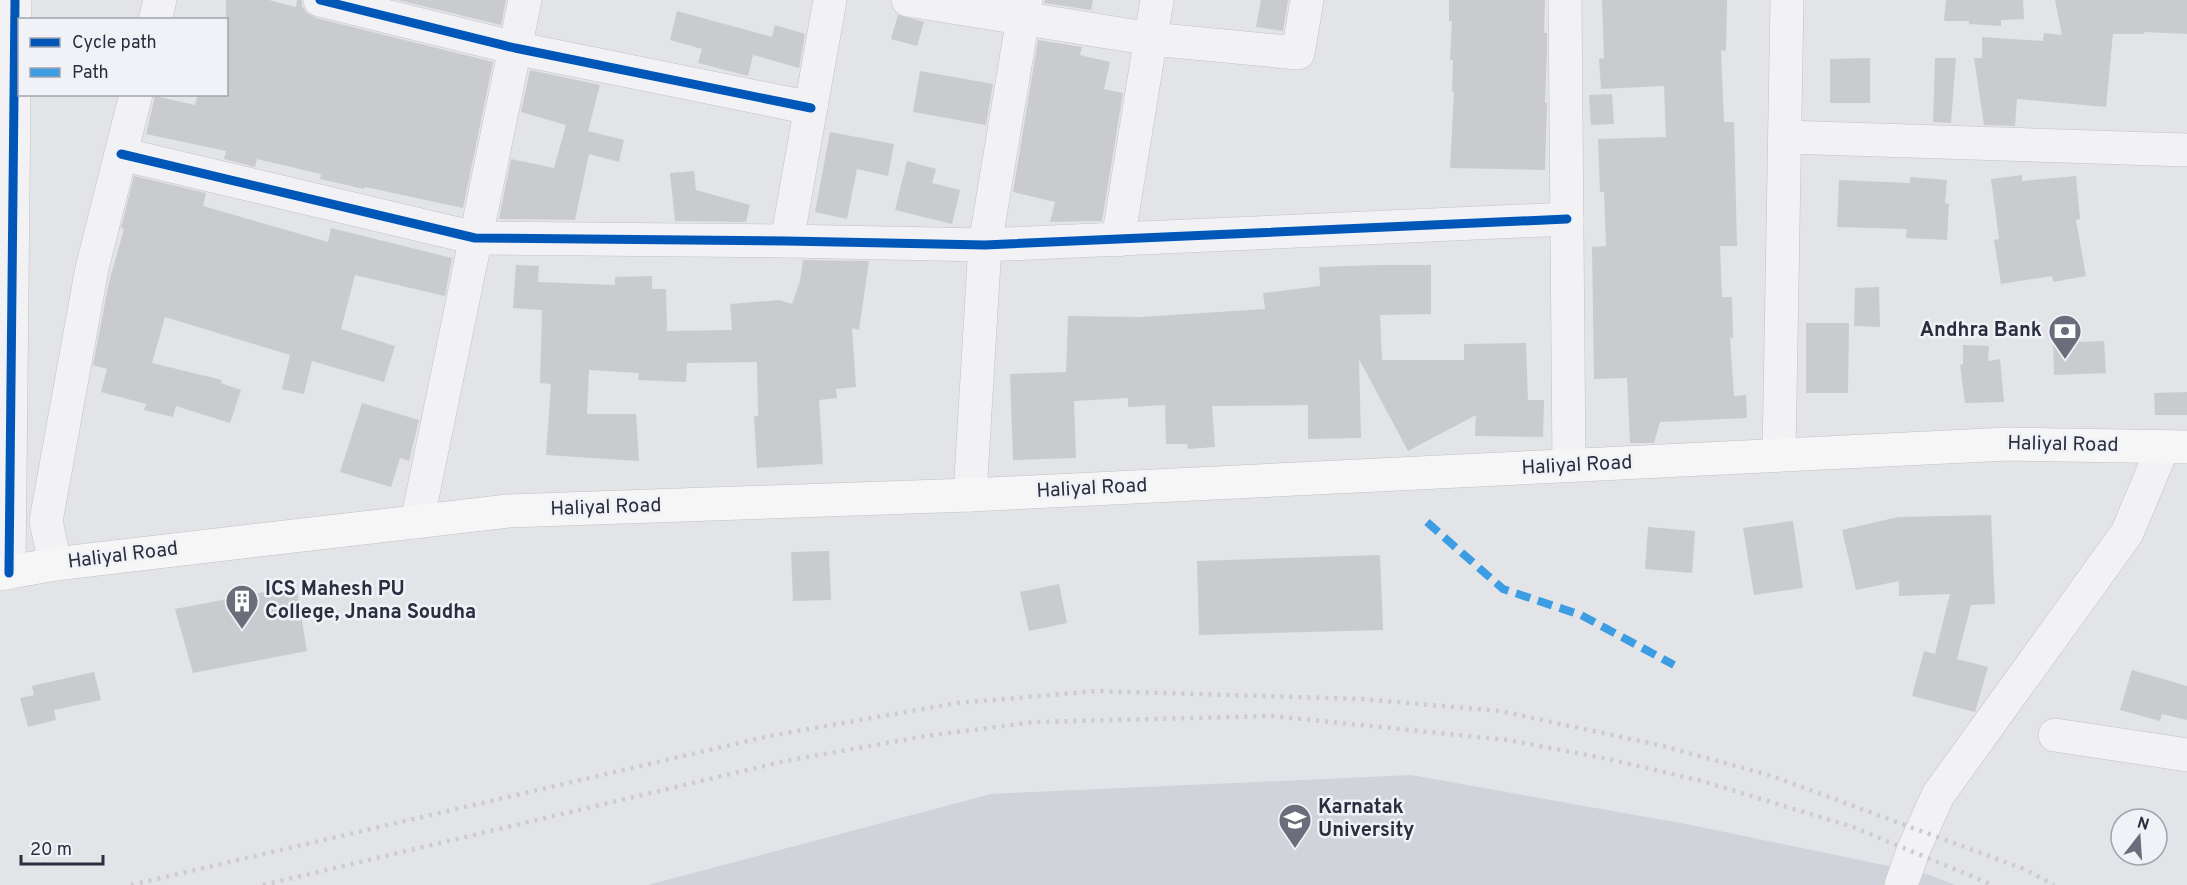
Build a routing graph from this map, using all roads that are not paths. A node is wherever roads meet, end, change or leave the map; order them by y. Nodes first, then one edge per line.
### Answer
1 (15, 0) edge
2 (160, 0) edge
3 (320, 0) edge
4 (525, 0) edge
5 (830, 0) edge
6 (908, 0) edge
7 (1157, 0) edge
8 (1307, 0) edge
9 (1565, 0) edge
10 (1787, 0) edge
11 (1024, 9) edge
12 (156, 18) edge
13 (1151, 39) junction
14 (515, 48) junction
15 (136, 96) edge
16 (811, 108) junction
17 (1785, 137) junction
18 (2187, 150) edge
19 (121, 154) junction
20 (1567, 219) junction
21 (475, 238) junction
22 (1118, 240) junction
23 (787, 241) junction
24 (985, 245) junction
25 (2175, 447) edge
26 (1779, 455) junction
27 (1569, 466) junction
28 (970, 495) junction
29 (417, 522) junction
30 (55, 564) junction
31 (4, 573) edge
32 (2055, 735) dead end
33 (2187, 755) edge
34 (1901, 885) edge

1 - 31 street
2 - 12 street
3 - 14 street
4 - 14 street
5 - 16 street
6 - 11 street
7 - 13 street
8 - 13 street
9 - 20 street
10 - 17 street
11 - 13 street
11 - 24 street
13 - 22 street
14 - 16 street
14 - 21 street
15 - 19 street
16 - 23 street
17 - 18 street
17 - 26 street
19 - 21 street
19 - 30 street
20 - 22 street
20 - 27 street
21 - 23 street
21 - 29 street
22 - 24 street
23 - 24 street
24 - 28 street
25 - 26 main road, Haliyal Road
25 - 34 street
26 - 27 main road, Haliyal Road
27 - 28 main road, Haliyal Road
28 - 29 main road, Haliyal Road
29 - 30 main road, Haliyal Road
30 - 31 main road, Haliyal Road
32 - 33 street

